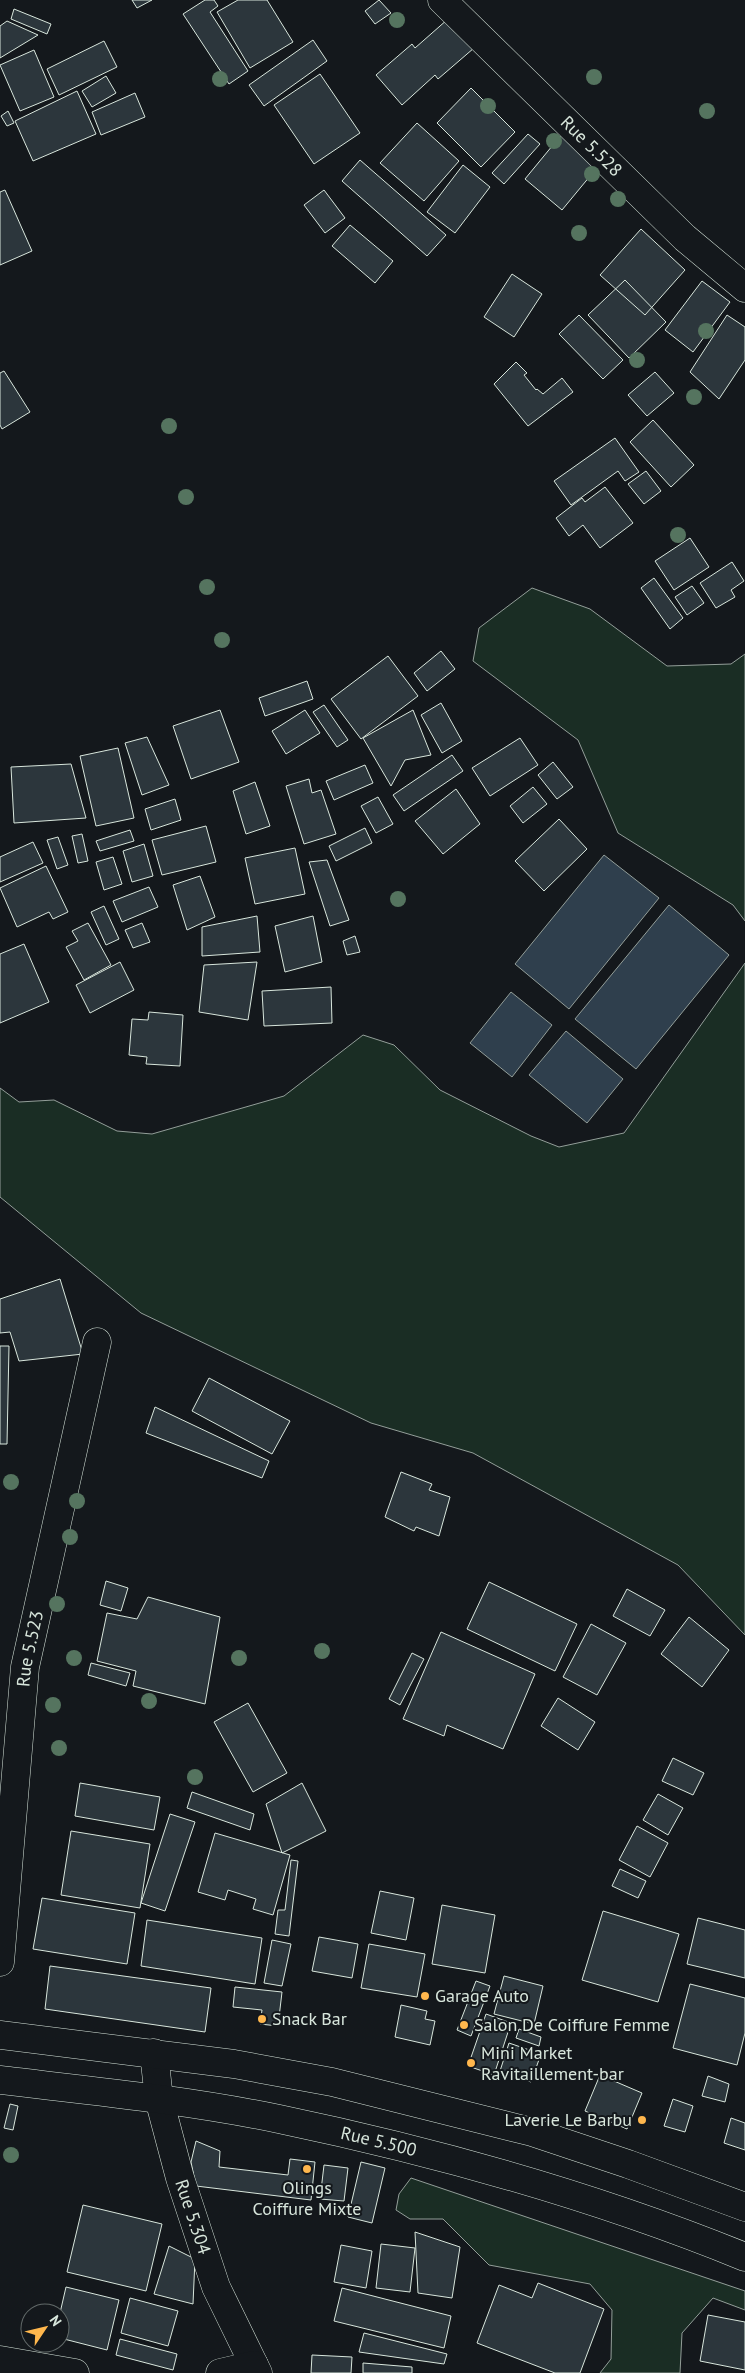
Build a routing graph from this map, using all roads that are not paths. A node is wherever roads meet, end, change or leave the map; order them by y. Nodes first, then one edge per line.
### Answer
1 (442, 0) edge
2 (745, 288) edge
3 (98, 1342) dead end
4 (0, 1962) edge
5 (0, 2035) edge
6 (154, 2053) junction
7 (0, 2080) edge
8 (159, 2099) junction
9 (745, 2207) edge
10 (745, 2257) edge
11 (0, 2360) edge
12 (256, 2369) edge
13 (75, 2373) edge
14 (220, 2373) edge

1 - 2 main road, Rue 5.528
3 - 4 main road, Rue 5.523
5 - 6 main road
6 - 8 main road, Rue 5.304
6 - 9 main road
7 - 8 main road, Rue 5.500
8 - 10 main road, Rue 5.500
8 - 12 main road, Rue 5.304
11 - 13 main road
12 - 14 main road

